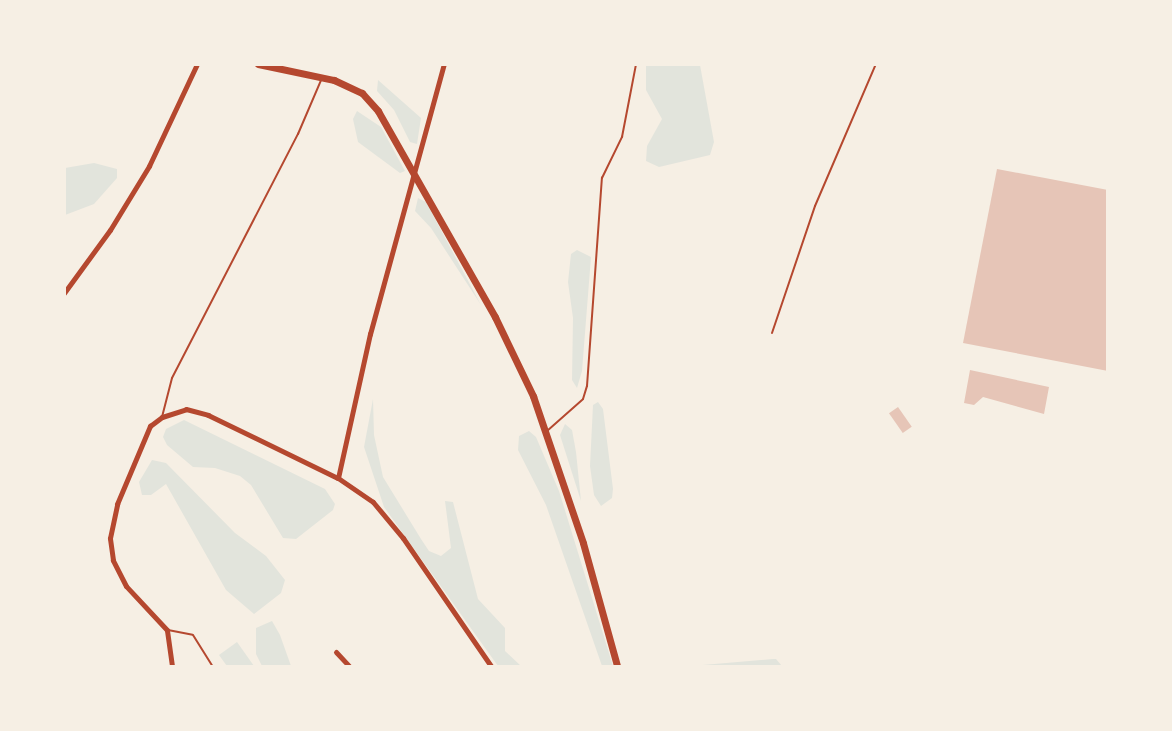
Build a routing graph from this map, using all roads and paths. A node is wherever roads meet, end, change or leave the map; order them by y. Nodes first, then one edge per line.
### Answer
1 (197, 64) edge
2 (258, 64) edge
3 (444, 64) edge
4 (636, 64) edge
5 (876, 64) edge
6 (322, 77) junction
7 (414, 172) junction
8 (64, 293) edge
9 (772, 333) dead end
10 (162, 417) junction
11 (547, 431) junction
12 (338, 478) junction
13 (167, 630) junction
14 (336, 652) dead end
15 (172, 666) edge
16 (212, 666) edge
17 (349, 666) edge
18 (491, 666) edge
19 (616, 666) edge

1 - 8 street
2 - 6 main road
3 - 7 street
4 - 11 lane
5 - 9 lane
6 - 7 main road
6 - 10 lane
7 - 11 main road
7 - 12 street
10 - 12 street
10 - 13 street
11 - 19 main road
12 - 18 street
13 - 15 street
13 - 16 lane
14 - 17 street

